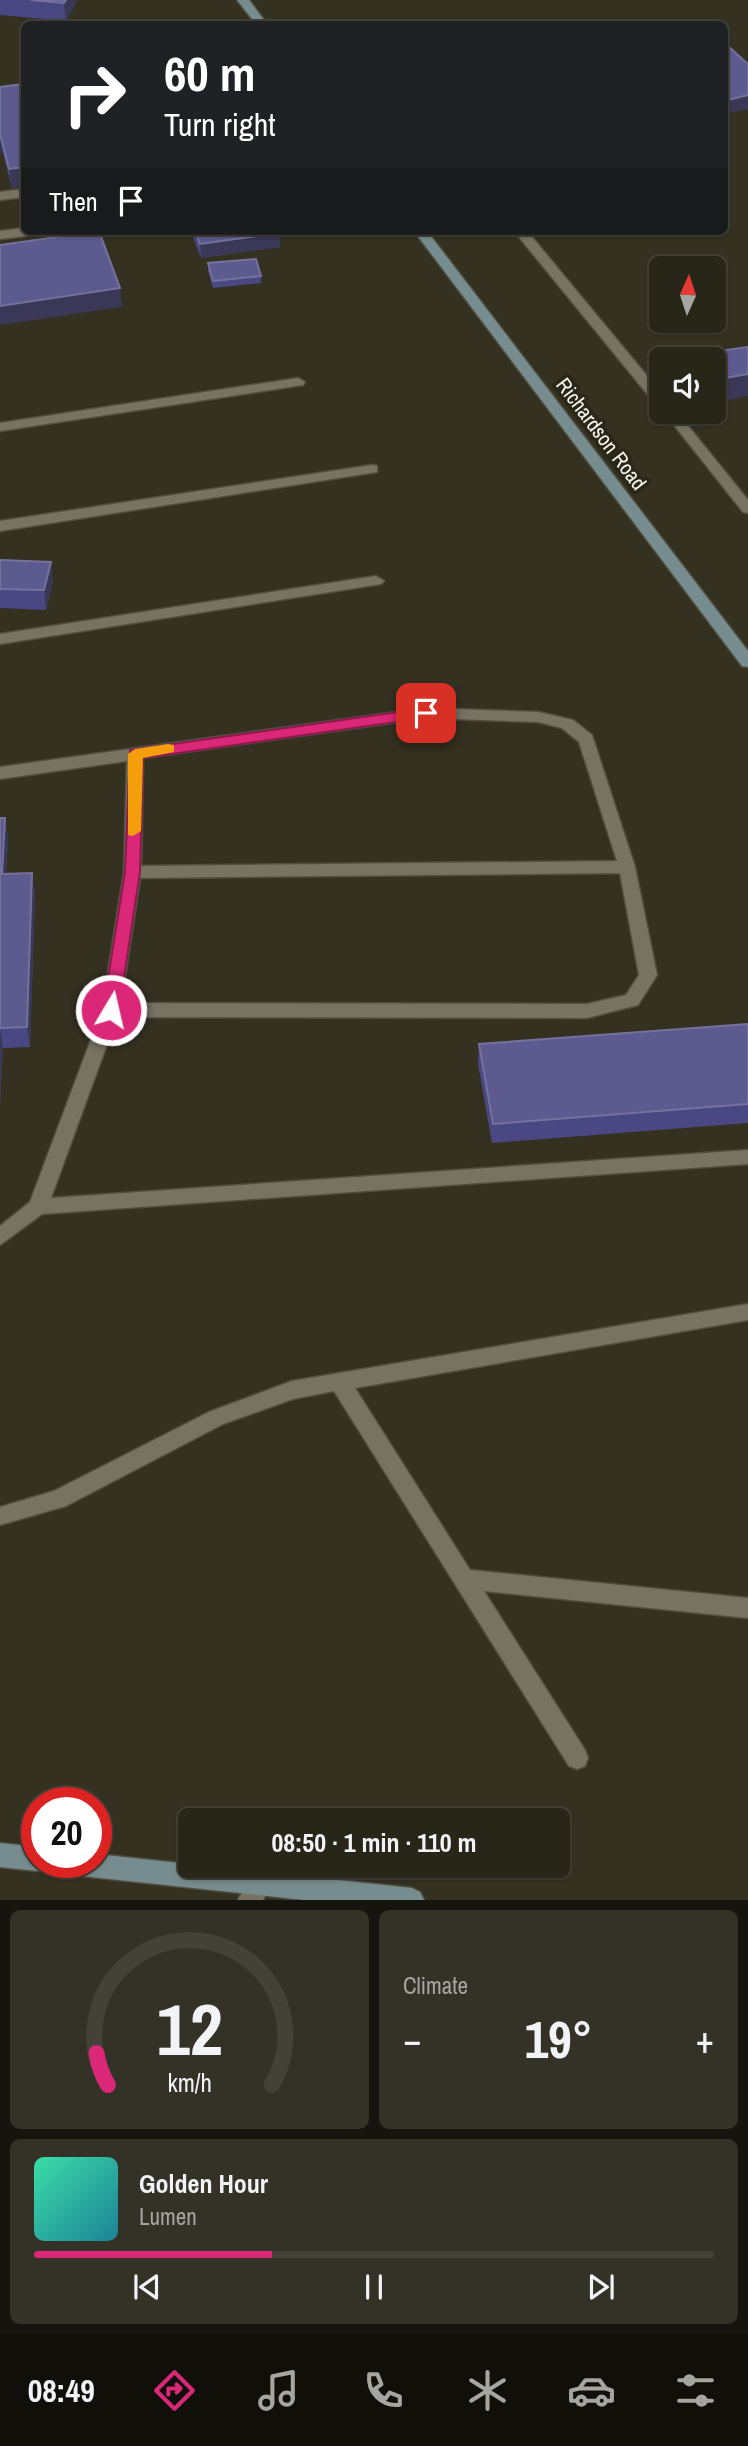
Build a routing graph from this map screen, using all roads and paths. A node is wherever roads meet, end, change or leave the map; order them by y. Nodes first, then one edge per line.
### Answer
1 (243, 0) edge
2 (260, 21) edge
3 (21, 193) edge
4 (0, 196) edge
5 (21, 232) edge
6 (0, 235) edge
7 (423, 235) edge
8 (523, 235) edge
9 (298, 382) dead end
10 (649, 387) edge
11 (679, 424) edge
12 (0, 426) edge
13 (372, 468) dead end
14 (748, 509) edge
15 (0, 526) edge
16 (376, 581) dead end
17 (0, 639) edge
18 (748, 662) edge
19 (135, 754) junction
20 (0, 773) edge
21 (627, 867) junction
22 (132, 872) junction
23 (111, 1010) junction
24 (748, 1157) edge
25 (38, 1207) junction
26 (0, 1237) edge
27 (748, 1312) edge
28 (339, 1381) junction
29 (0, 1516) edge
30 (465, 1578) junction
31 (748, 1608) edge
32 (577, 1758) dead end
33 (0, 1855) edge
34 (21, 1857) edge
35 (112, 1870) edge
36 (255, 1892) edge
37 (412, 1900) edge

1 - 2 street
3 - 4 lane
5 - 6 lane
7 - 18 street, Richardson Road
8 - 10 lane
9 - 12 lane
11 - 14 lane
13 - 15 lane
16 - 17 lane
19 - 20 lane
19 - 21 lane
19 - 22 lane
21 - 22 lane
21 - 23 lane
22 - 23 lane
23 - 25 lane
24 - 25 lane
25 - 26 lane
27 - 28 lane
28 - 29 lane
28 - 30 lane
30 - 31 lane
30 - 32 lane
33 - 34 street
35 - 36 street
36 - 37 street

